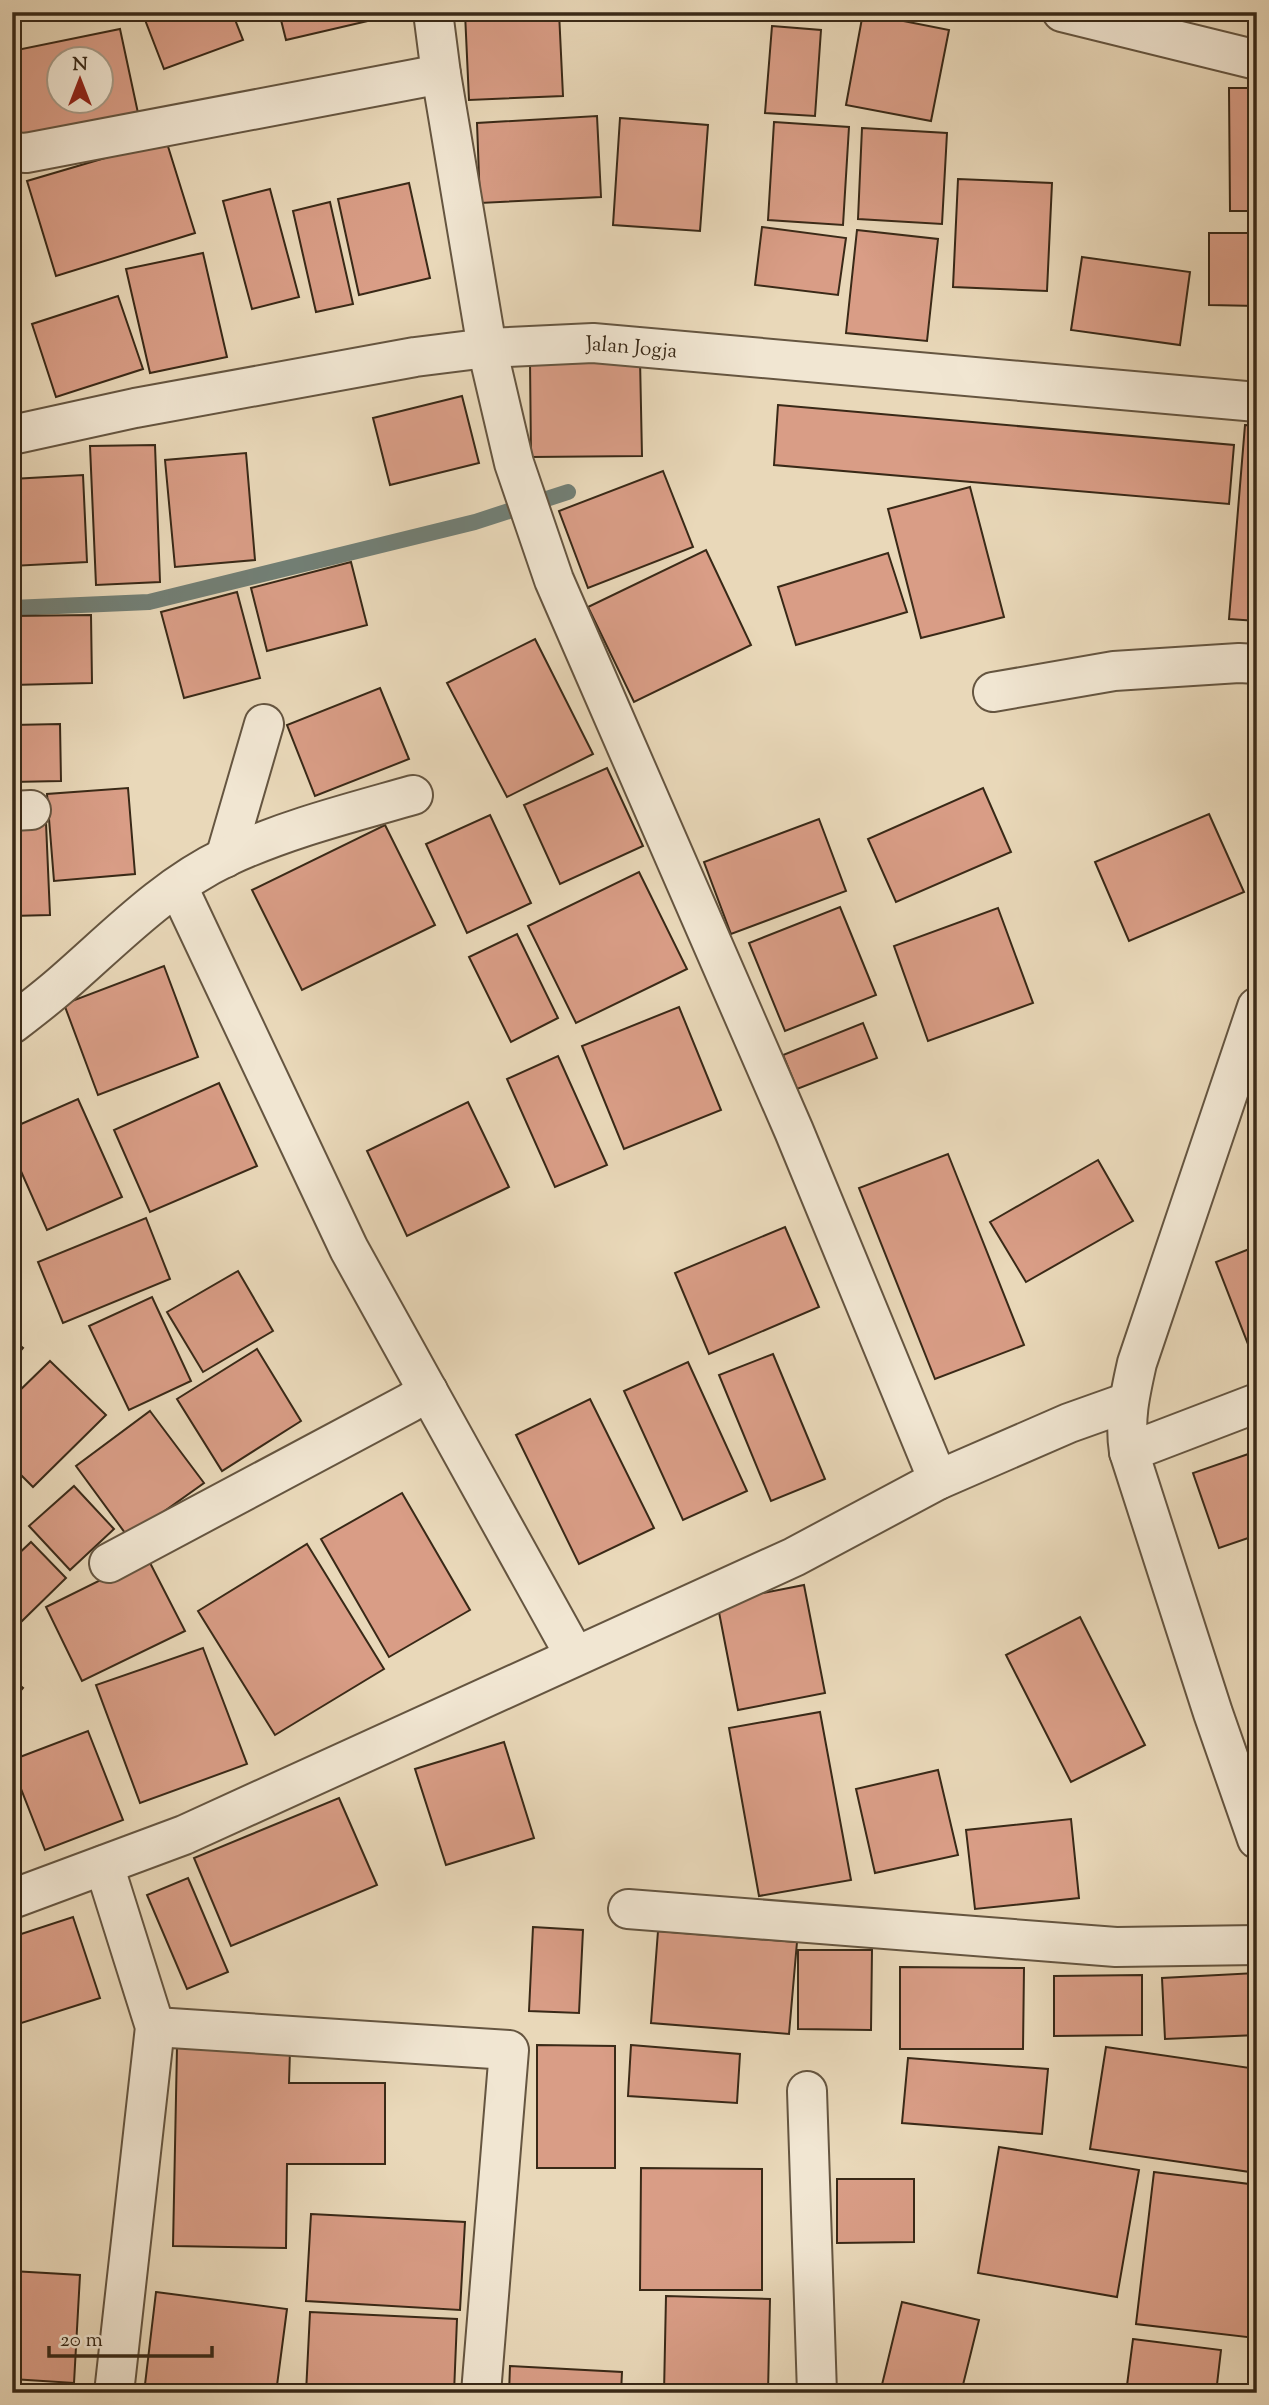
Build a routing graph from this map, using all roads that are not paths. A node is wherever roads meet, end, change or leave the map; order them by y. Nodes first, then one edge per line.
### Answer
1 (433, 12) edge
2 (1062, 12) edge
3 (1257, 60) edge
4 (441, 74) junction
5 (12, 152) edge
6 (488, 348) junction
7 (1257, 402) edge
8 (12, 435) edge
9 (1257, 664) edge
10 (993, 692) dead end
11 (264, 724) dead end
12 (413, 795) dead end
13 (225, 858) junction
14 (178, 887) junction
15 (1257, 1007) edge
16 (12, 1024) edge
17 (428, 1391) junction
18 (1128, 1402) junction
19 (1257, 1403) edge
20 (1129, 1452) junction
21 (938, 1480) junction
22 (109, 1563) dead end
23 (575, 1656) junction
24 (1257, 1839) edge
25 (104, 1865) junction
26 (12, 1899) edge
27 (628, 1909) dead end
28 (1257, 1945) edge
29 (155, 2027) junction
30 (807, 2091) dead end
31 (114, 2393) edge
32 (481, 2393) edge
33 (817, 2393) edge

1 - 4 street
2 - 3 street
4 - 5 street
4 - 6 street
6 - 7 street, Jalan Jogja
6 - 8 street, Jalan Jogja
6 - 21 street
9 - 10 street
11 - 13 street
12 - 13 street
13 - 14 street
14 - 16 street
14 - 17 street
15 - 18 street
17 - 22 street
17 - 23 street
18 - 20 street
18 - 21 street
19 - 20 street
20 - 24 street
21 - 23 street
23 - 25 street
25 - 26 street
25 - 29 street
27 - 28 street
29 - 31 street
29 - 32 street
30 - 33 street

